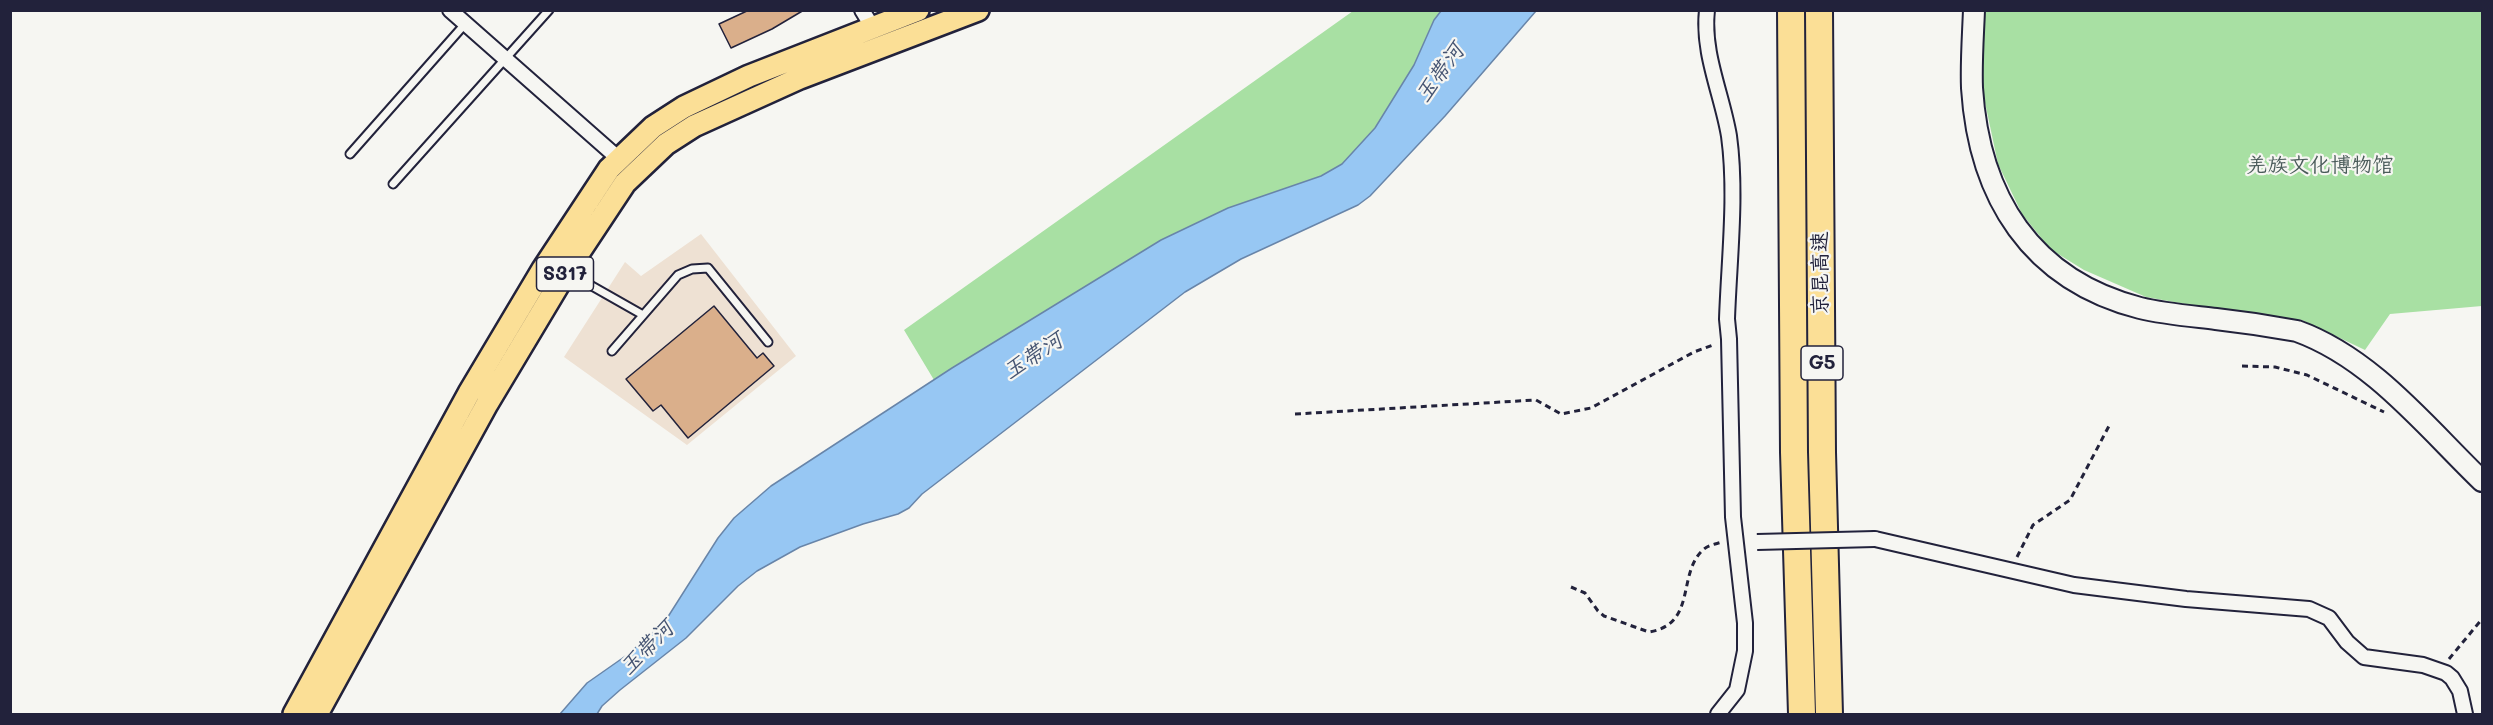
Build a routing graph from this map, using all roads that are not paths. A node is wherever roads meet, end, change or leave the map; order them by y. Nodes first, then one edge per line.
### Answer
1 (450, 10) edge
2 (549, 10) edge
3 (918, 10) edge
4 (978, 10) edge
5 (1707, 10) edge
6 (1791, 10) edge
7 (1819, 10) edge
8 (1974, 10) edge
9 (868, 19) edge
10 (465, 24) junction
11 (505, 59) junction
12 (350, 154) dead end
13 (619, 159) junction
14 (393, 184) dead end
15 (566, 272) junction
16 (643, 315) junction
17 (768, 342) dead end
18 (612, 351) dead end
19 (2482, 481) edge
20 (1735, 541) junction
21 (294, 714) edge
22 (317, 714) edge
23 (1718, 714) edge
24 (1802, 714) edge
25 (1829, 714) edge
26 (2465, 714) edge

1 - 10 street
2 - 11 lane
3 - 9 main road, S317
4 - 15 main road, S317
5 - 20 street
6 - 24 highway, 京昆高速 / G5
7 - 25 highway, 京昆高速 / G5
8 - 19 street
9 - 13 main road, S317
10 - 11 street
10 - 12 lane
11 - 13 street
11 - 14 lane
13 - 21 main road, S317
15 - 16 lane
15 - 22 main road, S317
16 - 17 lane
16 - 18 lane
20 - 23 street
20 - 26 street, bridge

